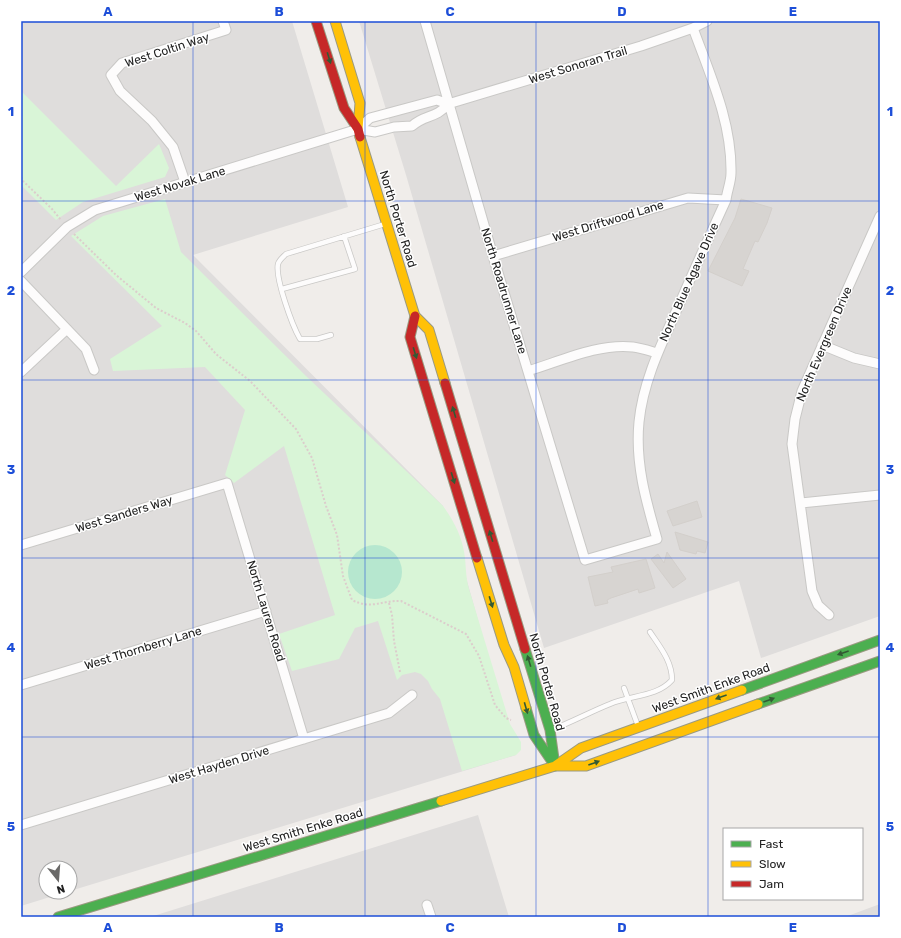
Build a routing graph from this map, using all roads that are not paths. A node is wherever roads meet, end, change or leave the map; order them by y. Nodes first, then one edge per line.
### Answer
1 (223, 21) edge
2 (316, 21) edge
3 (335, 21) edge
4 (424, 21) edge
5 (707, 21) edge
6 (693, 28) junction
7 (448, 104) junction
8 (358, 129) junction
9 (185, 182) junction
10 (726, 200) junction
11 (880, 216) edge
12 (386, 223) junction
13 (344, 236) junction
14 (493, 256) junction
15 (21, 272) edge
16 (21, 282) edge
17 (282, 289) junction
18 (415, 316) junction
19 (67, 329) junction
20 (331, 335) dead end
21 (822, 345) junction
22 (657, 353) junction
23 (880, 364) edge
24 (94, 370) dead end
25 (528, 371) junction
26 (21, 372) edge
27 (227, 483) joint
28 (880, 495) edge
29 (800, 503) junction
30 (21, 545) edge
31 (585, 560) joint
32 (266, 611) junction
33 (829, 615) dead end
34 (650, 632) dead end
35 (880, 640) edge
36 (880, 661) edge
37 (21, 685) edge
38 (624, 688) dead end
39 (412, 695) dead end
40 (629, 697) junction
41 (639, 727) junction
42 (550, 730) junction
43 (304, 739) junction
44 (555, 766) junction
45 (21, 825) edge
46 (427, 905) dead end
47 (58, 917) edge
48 (431, 917) edge

1 - 9 street, West Coltin Way
2 -> 8 street, North Porter Road
3 - 8 street, North Porter Road
4 - 7 street, North Roadrunner Lane
5 - 6 street, West Sonoran Trail
6 - 7 street, West Sonoran Trail
6 - 10 street, North Blue Agave Drive
7 - 8 street, West Sonoran Trail
7 - 8 street, West Sonoran Trail
7 - 14 street, North Roadrunner Lane
8 - 9 street, West Novak Lane
8 - 12 street, North Porter Road
9 - 15 street, West Novak Lane
10 - 14 street, West Driftwood Lane
10 - 22 street, North Blue Agave Drive
11 - 21 street, North Evergreen Drive
12 - 13 lane
12 - 18 street, North Porter Road
13 - 17 lane
13 - 17 lane
14 - 25 street, North Roadrunner Lane
16 - 19 street
17 - 20 lane
42 -> 18 street, North Porter Road
18 -> 44 street, North Porter Road
19 - 24 street
19 - 26 street
21 - 23 street
21 - 29 street, North Evergreen Drive
22 - 25 street
22 - 31 street, North Blue Agave Drive
25 - 31 street, North Roadrunner Lane
27 - 30 street, West Sanders Way
27 - 32 street, North Lauren Road
28 - 29 street
29 - 33 street, North Evergreen Drive
32 - 37 street, West Thornberry Lane
32 - 43 street, North Lauren Road
34 - 40 lane
35 -> 41 street, West Smith Enke Road
44 -> 36 street, West Smith Enke Road
38 - 40 lane
39 - 43 street, West Hayden Drive
40 - 41 lane
40 - 42 lane
41 - 44 street, West Smith Enke Road
42 - 44 street, North Porter Road
43 - 45 street, West Hayden Drive
44 - 47 street, West Smith Enke Road
46 - 48 street

